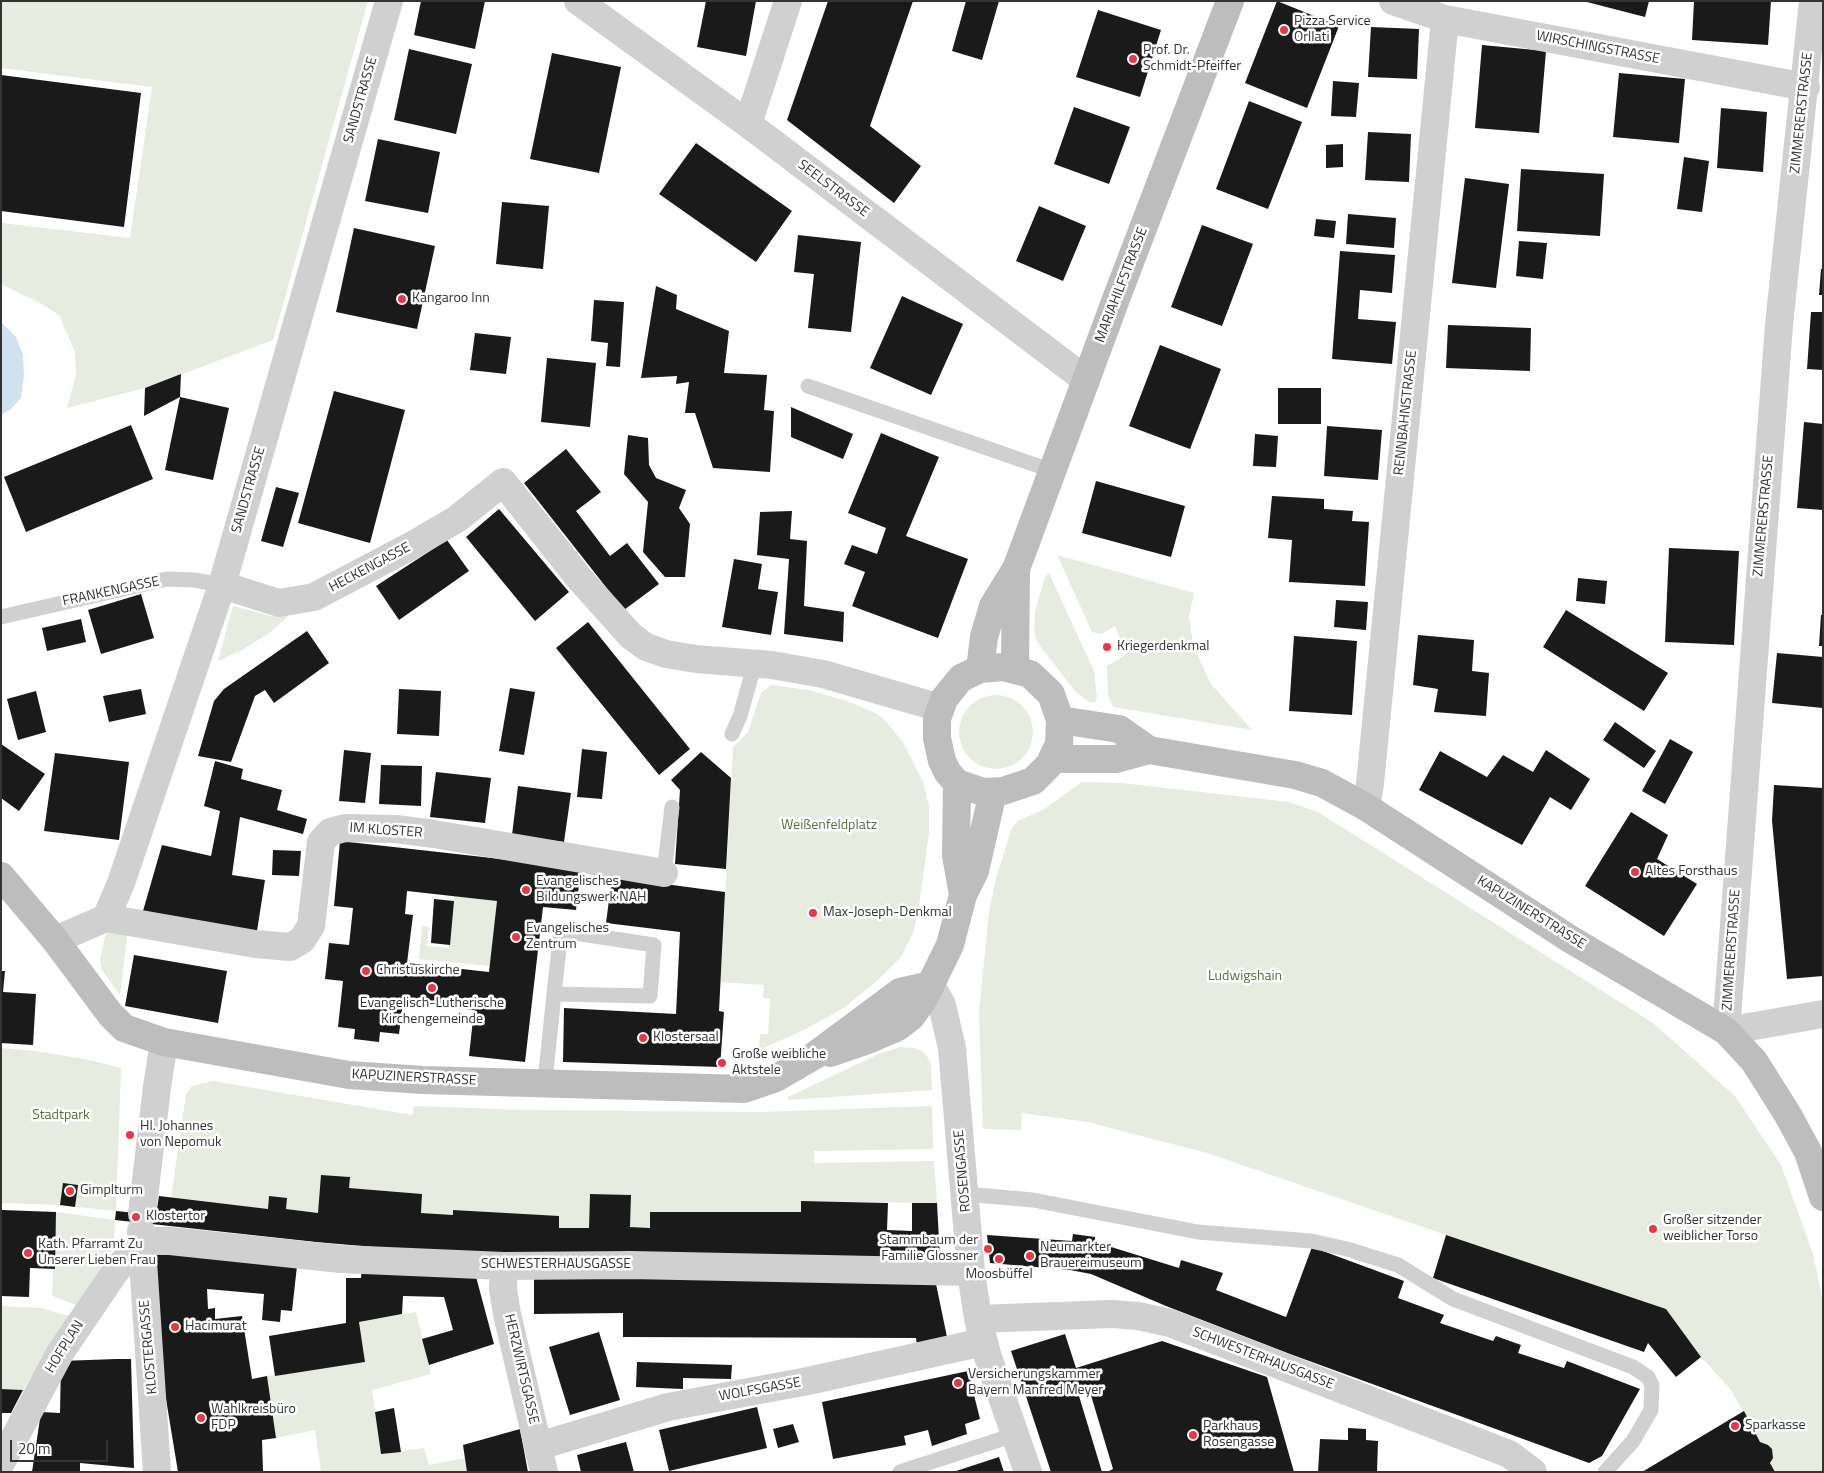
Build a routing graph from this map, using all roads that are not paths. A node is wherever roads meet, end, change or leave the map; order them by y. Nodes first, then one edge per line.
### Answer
1 (389, 1) edge
2 (578, 1) edge
3 (788, 1) edge
4 (1230, 1) edge
5 (1392, 1) edge
6 (1813, 1) edge
7 (1445, 19) junction
8 (1806, 87) junction
9 (748, 124) junction
10 (1086, 380) junction
11 (808, 386) dead end
12 (1053, 471) junction
13 (1016, 569) junction
14 (222, 585) junction
15 (1, 617) edge
16 (755, 663) junction
17 (980, 669) junction
18 (1016, 669) junction
19 (940, 708) junction
20 (1060, 720) junction
21 (732, 734) dead end
22 (1149, 750) junction
23 (1053, 759) junction
24 (957, 783) junction
25 (993, 792) junction
26 (672, 807) dead end
27 (1366, 807) junction
28 (664, 873) joint
29 (1, 876) edge
30 (963, 895) junction
31 (106, 918) junction
32 (55, 940) junction
33 (931, 985) junction
34 (554, 994) junction
35 (1823, 1014) edge
36 (1726, 1032) junction
37 (164, 1042) junction
38 (546, 1071) dead end
39 (964, 1194) junction
40 (1823, 1197) edge
41 (142, 1226) junction
42 (504, 1266) junction
43 (971, 1272) junction
44 (980, 1330) junction
45 (1014, 1435) junction
46 (539, 1446) junction
47 (1, 1463) edge
48 (157, 1472) edge
49 (544, 1472) edge
50 (900, 1472) edge
51 (1028, 1472) edge
52 (1532, 1472) edge
53 (1605, 1472) edge

1 - 14 street, SANDSTRASSE
2 - 9 street, SEELSTRASSE
3 - 9 street
4 - 10 street, MARIAHILFSTRASSE
5 - 7 street, WIRSCHINGSTRASSE
6 - 8 street, ZIMMERERSTRASSE
7 - 8 street, WIRSCHINGSTRASSE
7 - 27 street, RENNBAHNSTRASSE
8 - 36 street, ZIMMERERSTRASSE
9 - 10 street, SEELSTRASSE
10 - 12 street, MARIAHILFSTRASSE
11 - 12 lane
12 - 13 street, MARIAHILFSTRASSE
13 - 17 street, MARIAHILFSTRASSE
13 - 18 street, MARIAHILFSTRASSE
14 - 15 lane, FRANKENGASSE
14 - 16 street, HECKENGASSE
14 - 31 street, SANDSTRASSE
16 - 19 street
16 - 21 lane
17 - 18 street
17 - 19 street
18 - 20 street
19 - 24 street
20 - 22 street, KAPUZINERSTRASSE
20 - 23 street
22 - 23 street, KAPUZINERSTRASSE
22 - 27 street, KAPUZINERSTRASSE
23 - 25 street
24 - 25 street
24 - 30 street
25 - 30 street
26 - 28 lane
27 - 36 street, KAPUZINERSTRASSE
28 - 31 street, IM KLOSTER
29 - 32 street, KAPUZINERSTRASSE
30 - 33 street
31 - 32 street
32 - 37 street, KAPUZINERSTRASSE
33 - 37 street, KAPUZINERSTRASSE
33 - 39 street, ROSENGASSE
34 - 34 lane
34 - 38 lane
35 - 36 street
36 - 40 street, KAPUZINERSTRASSE
37 - 41 street, KLOSTERGASSE
39 - 43 street, ROSENGASSE
39 - 53 lane
41 - 42 street, SCHWESTERHAUSGASSE
41 - 47 street, HOFPLAN
41 - 48 street, KLOSTERGASSE
42 - 43 street, SCHWESTERHAUSGASSE
42 - 46 street, HERZWIRTSGASSE
43 - 44 street, ROSENGASSE
44 - 45 street, ROSENGASSE
44 - 46 street, WOLFSGASSE
44 - 52 street, SCHWESTERHAUSGASSE
45 - 50 lane
45 - 51 street, ROSENGASSE
46 - 49 street, HERZWIRTSGASSE

